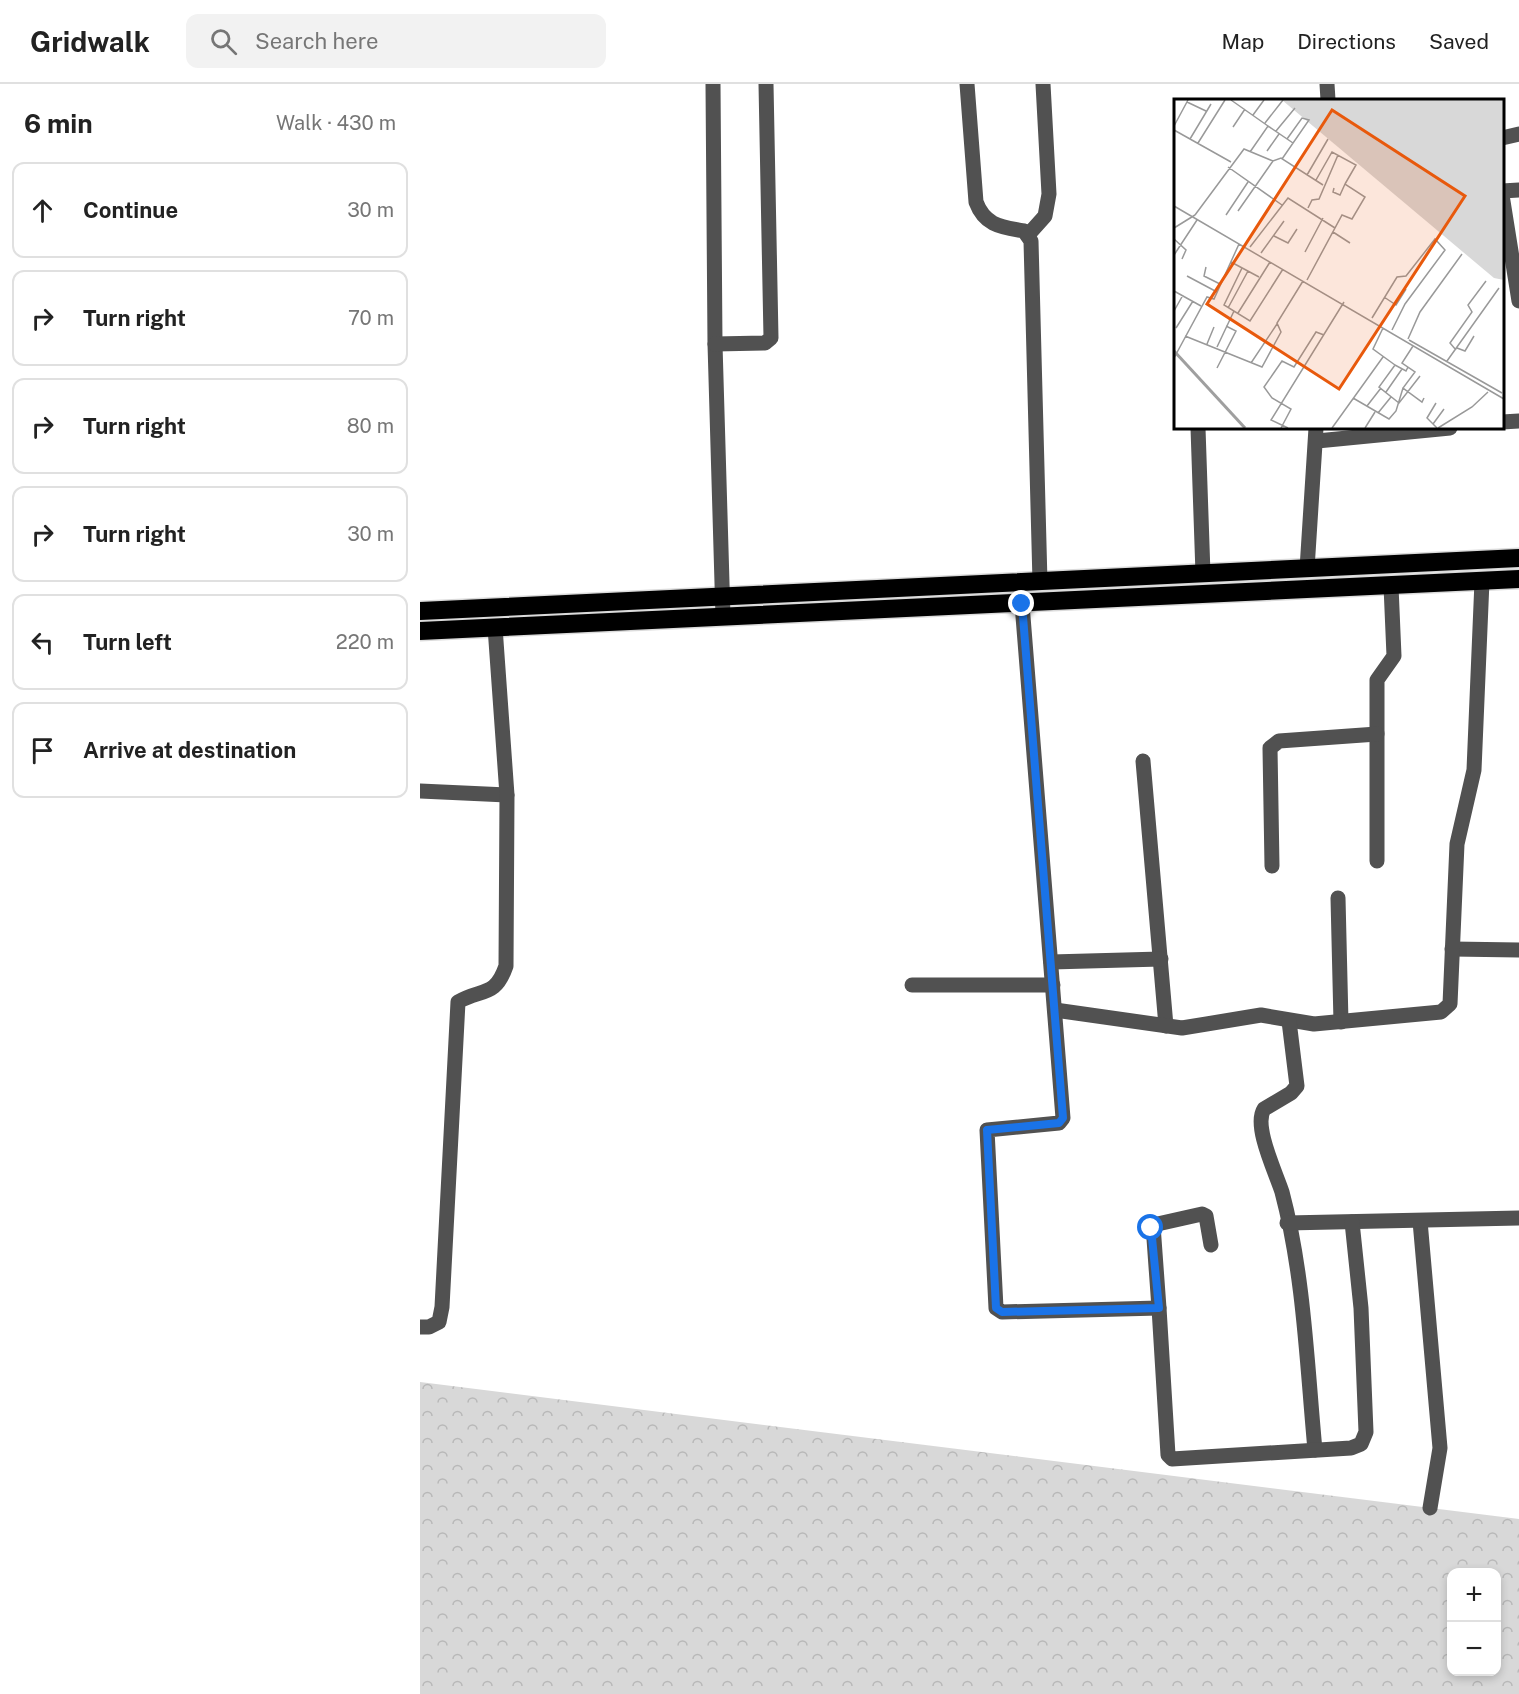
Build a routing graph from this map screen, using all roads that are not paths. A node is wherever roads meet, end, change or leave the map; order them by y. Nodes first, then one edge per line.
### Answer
1 (713, 84) edge
2 (766, 84) edge
3 (967, 84) edge
4 (1043, 84) edge
5 (1327, 84) edge
6 (1328, 99) edge
7 (1519, 135) edge
8 (1504, 138) edge
9 (1519, 190) edge
10 (1504, 193) edge
11 (1504, 198) edge
12 (1028, 235) junction
13 (1515, 249) edge
14 (1519, 301) edge
15 (715, 344) junction
16 (1519, 421) edge
17 (1504, 422) edge
18 (1198, 429) edge
19 (1424, 429) edge
20 (1398, 430) edge
21 (1316, 434) edge
22 (1519, 558) edge
23 (1307, 569) junction
24 (1203, 574) junction
25 (1519, 579) edge
26 (1482, 581) junction
27 (1041, 582) junction
28 (1391, 586) junction
29 (723, 596) junction
30 (1022, 604) junction
31 (420, 611) edge
32 (723, 617) junction
33 (495, 627) junction
34 (420, 632) edge
35 (1377, 734) junction
36 (1143, 761) dead end
37 (420, 791) edge
38 (507, 795) junction
39 (1377, 861) dead end
40 (1272, 866) dead end
41 (1338, 898) dead end
42 (1452, 949) junction
43 (1519, 950) edge
44 (1161, 959) junction
45 (1051, 962) junction
46 (1053, 985) junction
47 (912, 986) dead end
48 (1055, 1010) junction
49 (1288, 1021) junction
50 (1341, 1022) junction
51 (1166, 1026) junction
52 (1519, 1218) edge
53 (1420, 1221) junction
54 (1352, 1222) junction
55 (1287, 1223) junction
56 (1211, 1245) dead end
57 (1159, 1308) junction
58 (420, 1327) edge
59 (1315, 1450) junction
60 (1430, 1508) dead end

1 - 15 street
2 - 15 street
3 - 12 street
4 - 12 street
5 - 6 street
7 - 8 street
9 - 10 street
11 - 13 street
12 - 27 street
13 - 14 street
15 - 29 street
16 - 17 street
18 - 24 street
19 - 20 street
20 - 21 street
21 - 23 street
22 - 23 highway
23 - 24 highway
24 - 27 highway
25 - 26 highway
26 - 28 highway
26 - 42 street
27 - 29 highway
28 - 30 highway
28 - 35 street
29 - 31 highway
29 - 32 street
30 - 32 highway
30 - 45 street
32 - 33 highway
33 - 34 highway
33 - 38 street
35 - 39 street
35 - 40 street
36 - 44 street
37 - 38 street
38 - 58 street
41 - 50 street
42 - 43 street
42 - 50 street
44 - 45 street
44 - 51 street
45 - 46 street
46 - 47 street
46 - 48 street
48 - 51 street
48 - 57 street
49 - 50 street
49 - 51 street
49 - 55 street
52 - 53 street
53 - 54 street
53 - 60 street
54 - 55 street
54 - 59 street
55 - 59 street
56 - 57 street
57 - 59 street

